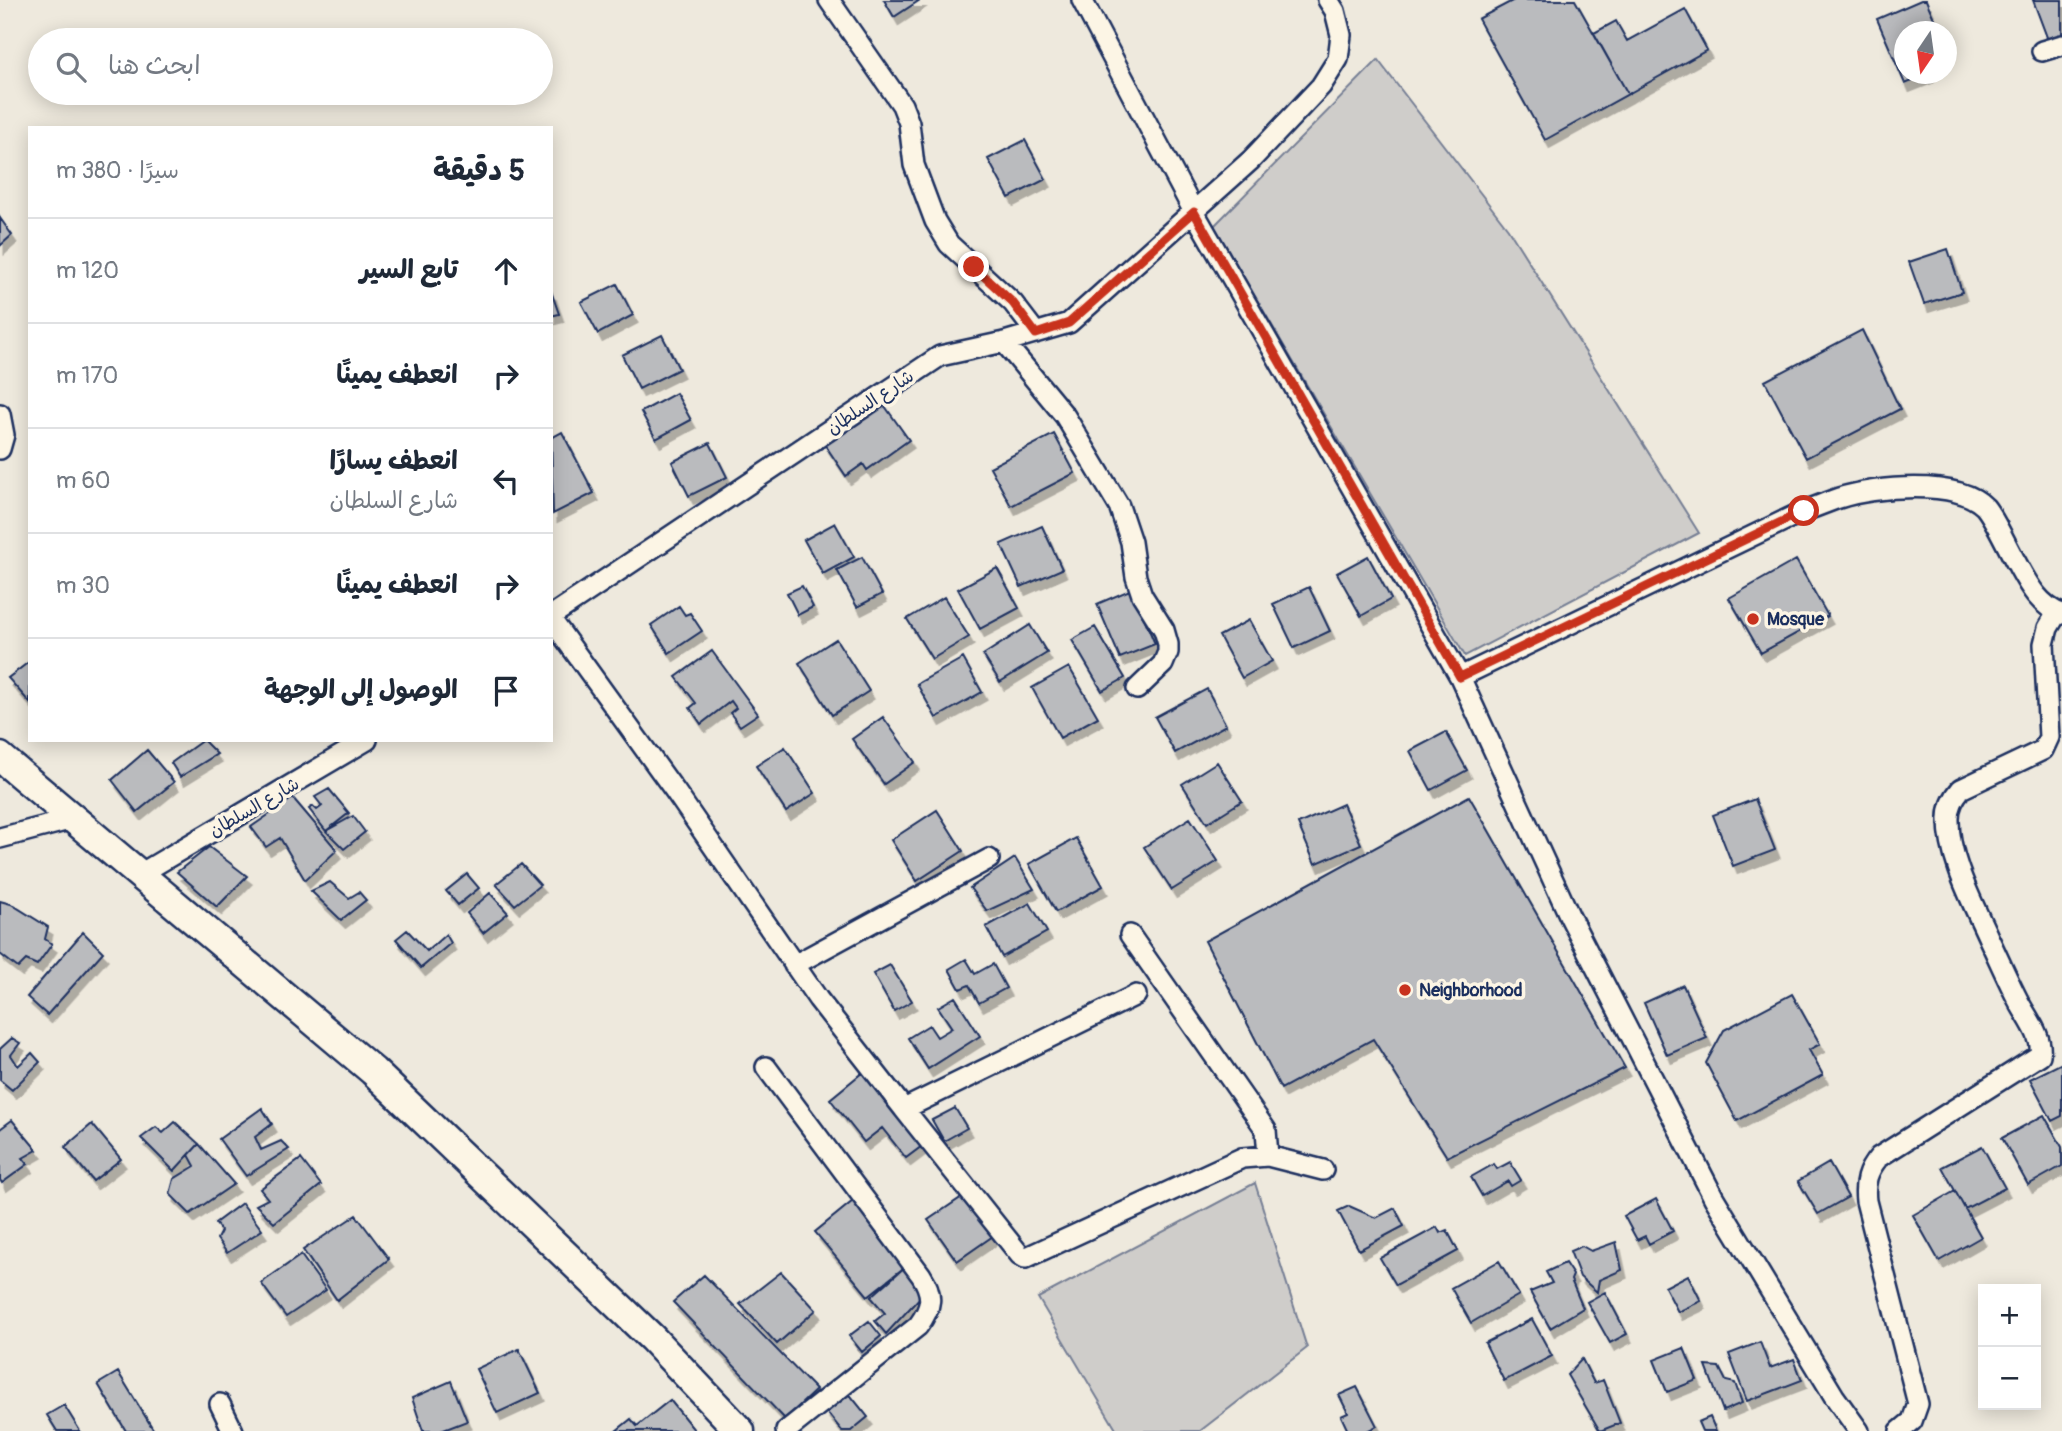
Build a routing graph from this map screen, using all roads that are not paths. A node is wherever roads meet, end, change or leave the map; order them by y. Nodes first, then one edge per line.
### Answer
1 (829, 0) edge
2 (1082, 0) edge
3 (1328, 0) edge
4 (2062, 45) edge
5 (2042, 51) dead end
6 (1194, 212) junction
7 (1036, 334) junction
8 (1004, 342) junction
9 (0, 414) edge
10 (0, 449) edge
11 (2060, 614) edge
12 (553, 616) edge
13 (553, 620) edge
14 (1460, 677) junction
15 (1137, 689) dead end
16 (364, 742) edge
17 (0, 757) edge
18 (73, 819) junction
19 (0, 838) edge
20 (989, 859) dead end
21 (140, 874) junction
22 (1129, 935) dead end
23 (794, 965) junction
24 (1136, 995) dead end
25 (766, 1067) dead end
26 (904, 1109) junction
27 (1268, 1156) junction
28 (1323, 1170) dead end
29 (220, 1404) dead end
30 (233, 1431) edge
31 (740, 1431) edge
32 (786, 1431) edge
33 (1859, 1431) edge
34 (1900, 1431) edge

1 - 7 street
2 - 6 street
3 - 6 street, شارع السلطان
4 - 5 street
6 - 7 street, شارع السلطان
6 - 14 street
7 - 8 street, شارع السلطان
8 - 12 street, شارع السلطان
8 - 15 street
9 - 10 street
11 - 14 street
11 - 34 street
13 - 23 street
14 - 33 street
16 - 21 street, شارع السلطان
17 - 18 street
18 - 19 street
18 - 21 street
20 - 23 street
21 - 31 street
22 - 27 street
23 - 26 street
24 - 26 street
25 - 32 street
26 - 27 street
27 - 28 street
29 - 30 street

